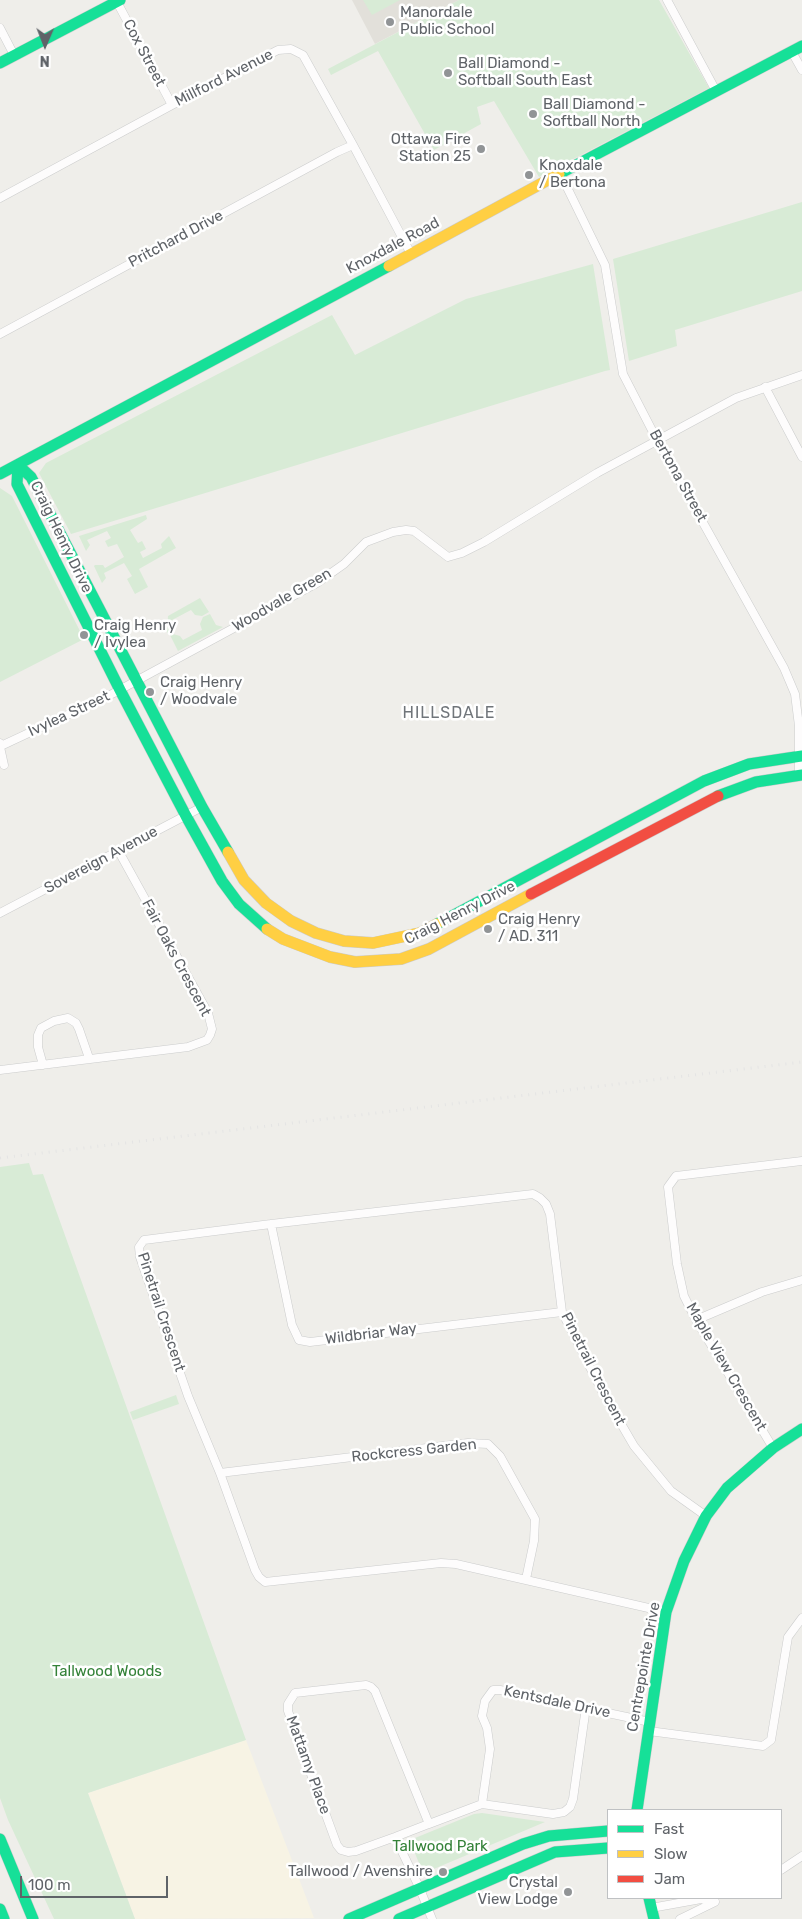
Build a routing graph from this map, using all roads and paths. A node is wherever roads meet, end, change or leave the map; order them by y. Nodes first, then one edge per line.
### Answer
1 (667, 0) edge
2 (119, 1) edge
3 (0, 28) edge
4 (797, 49) edge
5 (14, 55) junction
6 (0, 63) edge
7 (802, 70) edge
8 (716, 91) junction
9 (172, 105) junction
10 (353, 145) junction
11 (560, 173) junction
12 (0, 198) edge
13 (411, 254) junction
14 (0, 334) edge
15 (802, 375) edge
16 (765, 387) junction
17 (657, 440) junction
18 (802, 457) edge
19 (18, 465) junction
20 (0, 474) edge
21 (136, 681) junction
22 (120, 690) junction
23 (0, 745) edge
24 (801, 756) edge
25 (4, 765) dead end
26 (801, 775) edge
27 (202, 807) junction
28 (186, 816) junction
29 (118, 850) junction
30 (0, 913) edge
31 (89, 1058) junction
32 (43, 1065) junction
33 (0, 1070) edge
34 (802, 1161) edge
35 (271, 1224) junction
36 (802, 1280) edge
37 (562, 1312) junction
38 (696, 1320) junction
39 (802, 1429) edge
40 (773, 1448) junction
41 (220, 1473) junction
42 (706, 1516) junction
43 (526, 1579) junction
44 (666, 1612) junction
45 (802, 1618) edge
46 (586, 1707) junction
47 (649, 1726) junction
48 (482, 1804) junction
49 (637, 1809) edge
50 (429, 1824) junction
51 (607, 1831) edge
52 (394, 1837) junction
53 (0, 1839) edge
54 (607, 1848) edge
55 (802, 1856) edge
56 (782, 1869) edge
57 (420, 1889) junction
58 (428, 1907) junction
59 (651, 1908) edge
60 (0, 1909) edge
61 (4, 1919) edge
62 (33, 1919) edge
63 (348, 1919) edge
64 (399, 1919) edge
65 (432, 1919) edge
66 (680, 1919) edge

1 - 8 street
2 - 5 street
2 - 9 street, Cox Street
3 - 5 street
4 - 7 street
4 - 8 street, Knoxdale Road
5 - 6 street
8 - 11 street, Knoxdale Road
9 - 10 street, Millford Avenue
9 - 12 street, Millford Avenue
10 - 13 street, Millford Avenue
10 - 14 street, Pritchard Drive
11 - 13 street, Knoxdale Road
11 - 17 street, Bertona Street
13 - 19 street, Knoxdale Road
15 - 16 street, Woodvale Green
16 - 17 street, Woodvale Green
16 - 18 street
17 - 21 street, Woodvale Green
17 - 24 street, Bertona Street
19 - 20 street, Knoxdale Road
19 - 21 street, Craig Henry Drive
19 - 22 street, Craig Henry Drive
21 - 22 street, Ivylea Street
21 - 27 street, Craig Henry Drive
22 - 23 street, Ivylea Street
22 - 28 street, Craig Henry Drive
23 - 25 street, Ivylea Street
24 - 26 street, Bertona Street
24 - 27 street, Craig Henry Drive
26 - 28 street, Craig Henry Drive
27 - 28 street, Sovereign Avenue
28 - 29 street, Sovereign Avenue
29 - 30 street, Sovereign Avenue
29 - 31 street, Fair Oaks Crescent
31 - 32 street, Fair Oaks Crescent
31 - 32 street
32 - 33 street, Fair Oaks Crescent
34 - 38 street, Maple View Crescent
35 - 37 street, Wildbriar Way
35 - 37 street, Pinetrail Crescent
35 - 41 street, Pinetrail Crescent
36 - 38 street
37 - 42 street, Pinetrail Crescent
38 - 40 street, Maple View Crescent
39 - 40 street, Centrepointe Drive
40 - 42 street, Centrepointe Drive
41 - 43 street, Pinetrail Crescent
41 - 43 street, Rockcress Garden
42 - 44 street, Centrepointe Drive
43 - 44 street, Pinetrail Crescent
44 - 47 street, Centrepointe Drive
45 - 47 street, Kentsdale Drive
46 - 47 street, Kentsdale Drive
46 - 48 street, Mattamy Place
46 - 48 street, Kentsdale Drive
47 - 49 street, Centrepointe Drive
48 - 50 street, Mattamy Place
50 - 52 street, Mattamy Place
50 - 52 street, Mattamy Place
51 - 57 street
52 - 57 street
53 - 62 street
54 - 58 street
55 - 56 street
57 - 58 street
57 - 63 street
58 - 64 street
58 - 65 street
59 - 66 street
60 - 61 street

